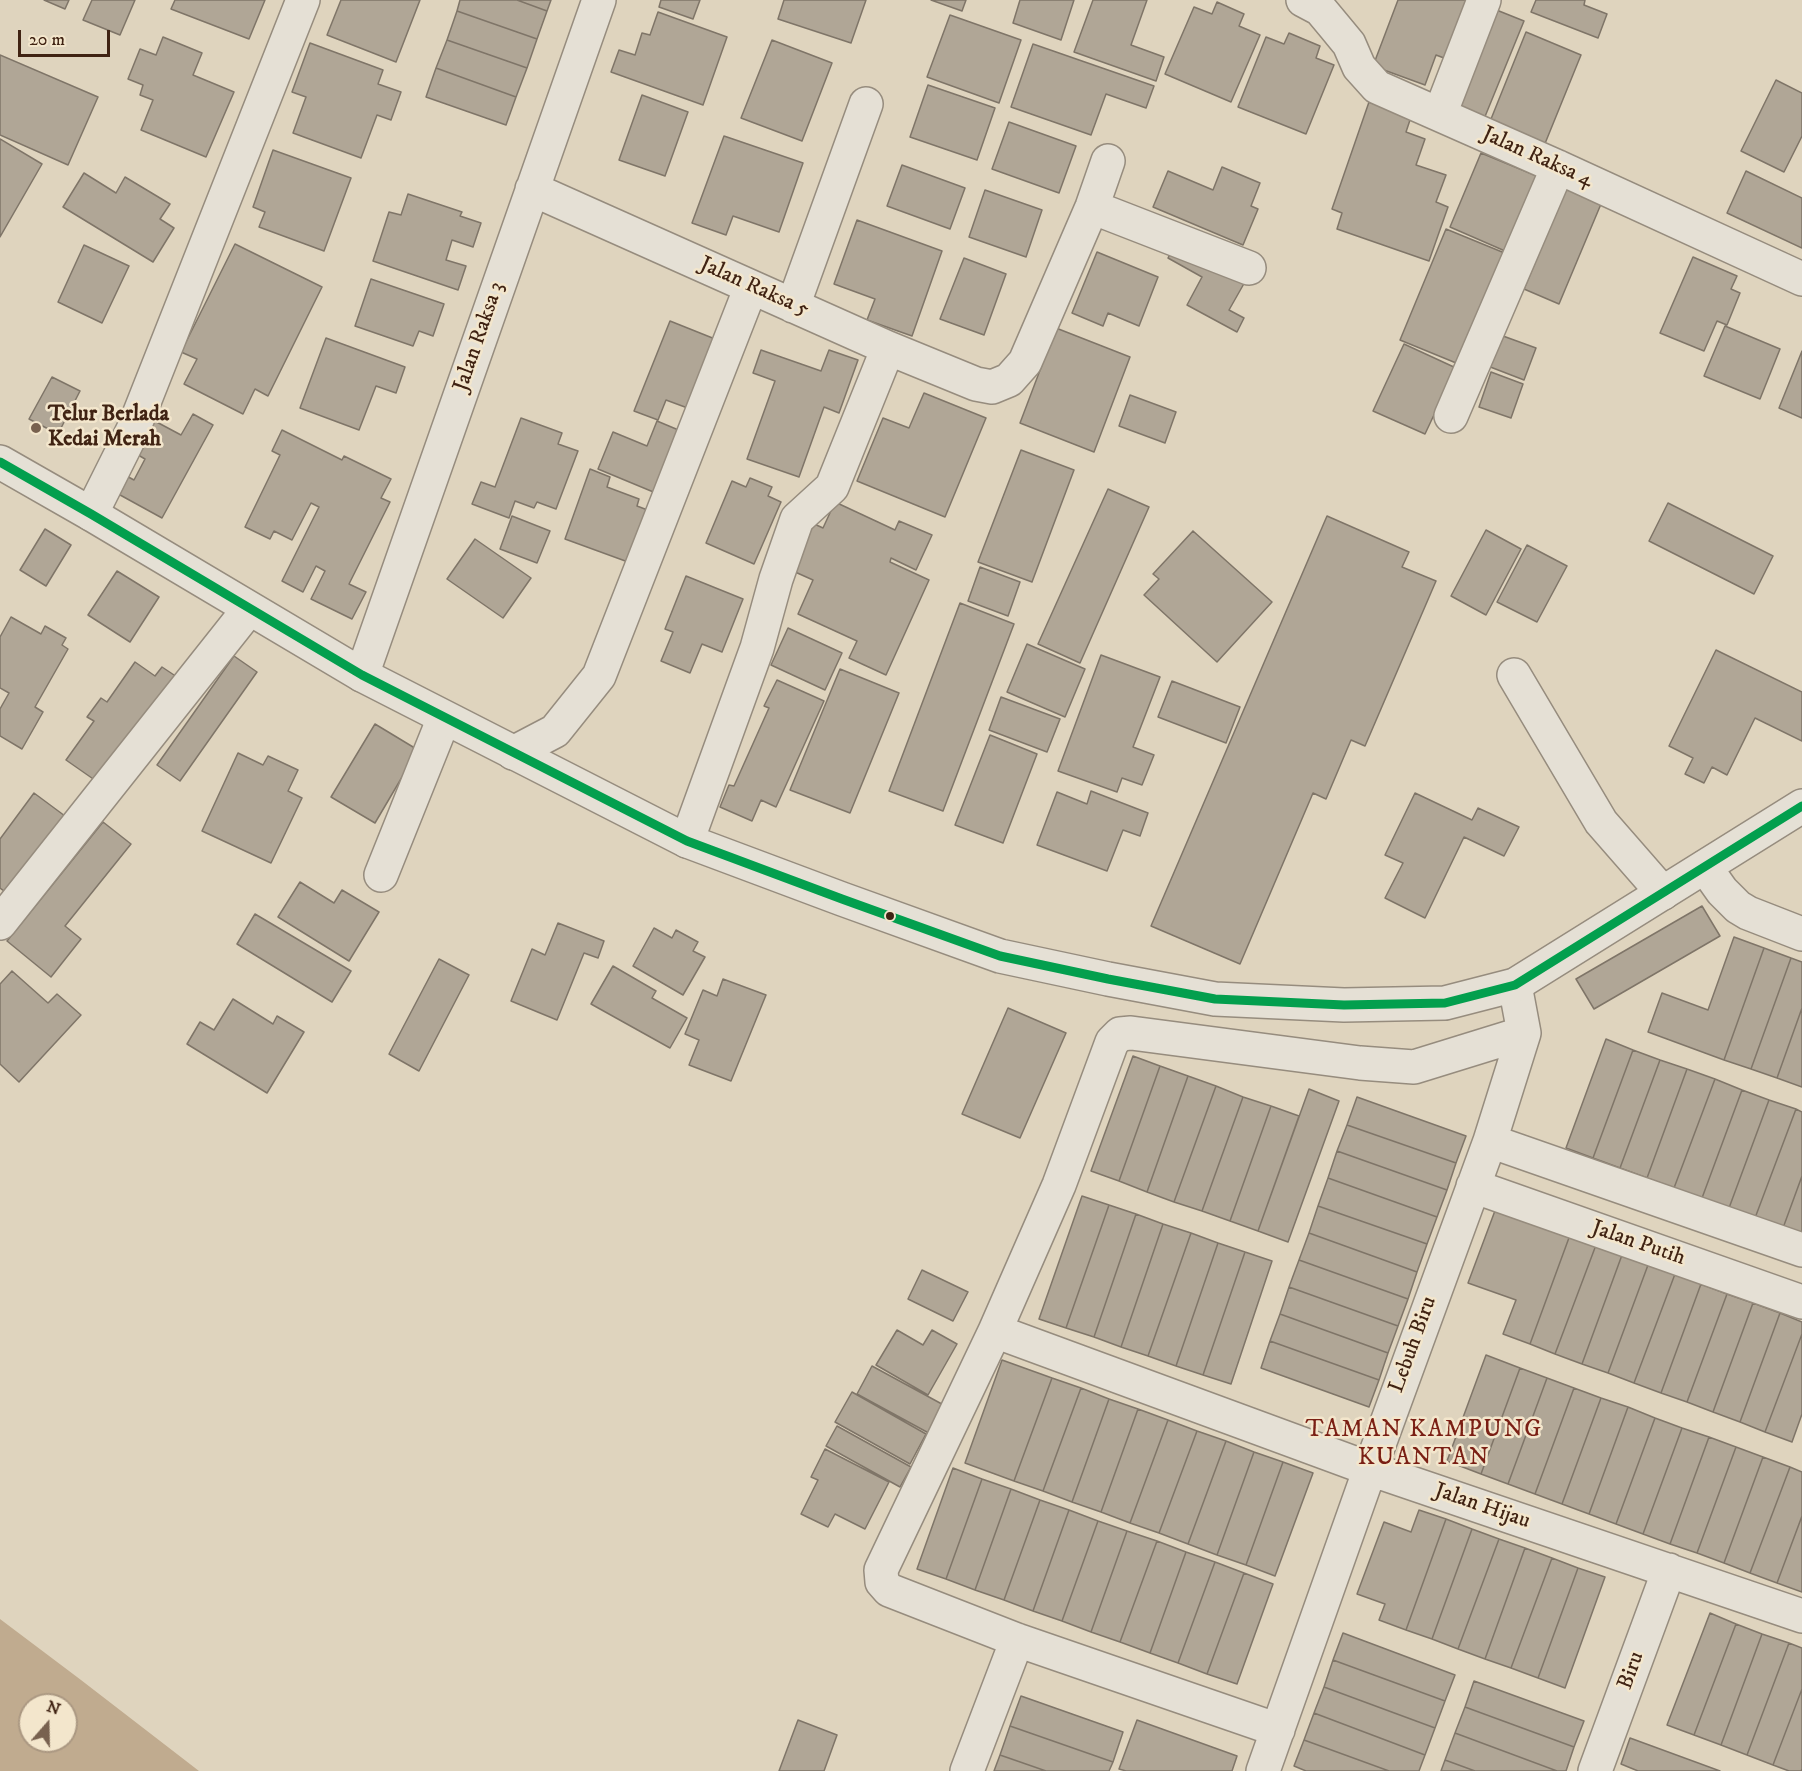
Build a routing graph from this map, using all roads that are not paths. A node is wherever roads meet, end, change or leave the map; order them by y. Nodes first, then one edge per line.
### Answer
1 (303, 0) edge
2 (599, 0) edge
3 (1303, 0) edge
4 (1484, 0) edge
5 (866, 104) dead end
6 (1440, 114) junction
7 (1108, 161) dead end
8 (1558, 167) junction
9 (532, 189) junction
10 (1092, 207) junction
11 (1249, 268) dead end
12 (1802, 279) edge
13 (751, 287) junction
14 (793, 306) junction
15 (888, 348) junction
16 (1451, 416) dead end
17 (0, 462) edge
18 (91, 514) junction
19 (249, 609) junction
20 (362, 675) junction
21 (1514, 675) dead end
22 (444, 718) junction
23 (513, 753) junction
24 (1802, 806) edge
25 (687, 841) junction
26 (1705, 867) junction
27 (381, 875) dead end
28 (1663, 893) junction
29 (0, 923) edge
30 (1802, 934) edge
31 (1515, 985) junction
32 (1524, 1033) junction
33 (1490, 1141) junction
34 (1473, 1186) junction
35 (1802, 1250) edge
36 (1802, 1302) edge
37 (995, 1331) junction
38 (1370, 1469) junction
39 (1669, 1570) junction
40 (1802, 1616) edge
41 (1017, 1640) junction
42 (1278, 1730) junction
43 (967, 1771) edge
44 (1263, 1771) edge
45 (1595, 1771) edge

1 - 18 street
2 - 9 street, Jalan Raksa 3
3 - 6 street, Jalan Raksa 4
4 - 6 street
5 - 14 street
6 - 8 street, Jalan Raksa 4
7 - 10 street
8 - 12 street, Jalan Raksa 4
8 - 16 street
9 - 13 street, Jalan Raksa 5
9 - 20 street, Jalan Raksa 3
10 - 11 street
10 - 15 street, Jalan Raksa 5
13 - 14 street, Jalan Raksa 5
13 - 23 street
14 - 15 street, Jalan Raksa 5
15 - 25 street
17 - 18 street
18 - 19 street
19 - 20 street
19 - 29 street
20 - 22 street
21 - 28 street
22 - 23 street
22 - 27 street
23 - 25 street
24 - 26 street
25 - 31 street
26 - 28 street
26 - 30 street
28 - 31 street
31 - 32 street, Lebuh Biru
32 - 33 street, Lebuh Biru
32 - 37 street
33 - 34 street, Lebuh Biru
33 - 35 street
34 - 36 street, Jalan Putih
34 - 38 street, Lebuh Biru
37 - 38 street, Jalan Hijau
37 - 41 street
38 - 39 street, Jalan Hijau
38 - 42 street, Lebuh Biru
39 - 40 street, Jalan Hijau
39 - 45 street, Biru
41 - 42 street
41 - 43 street
42 - 44 street, Lebuh Biru

